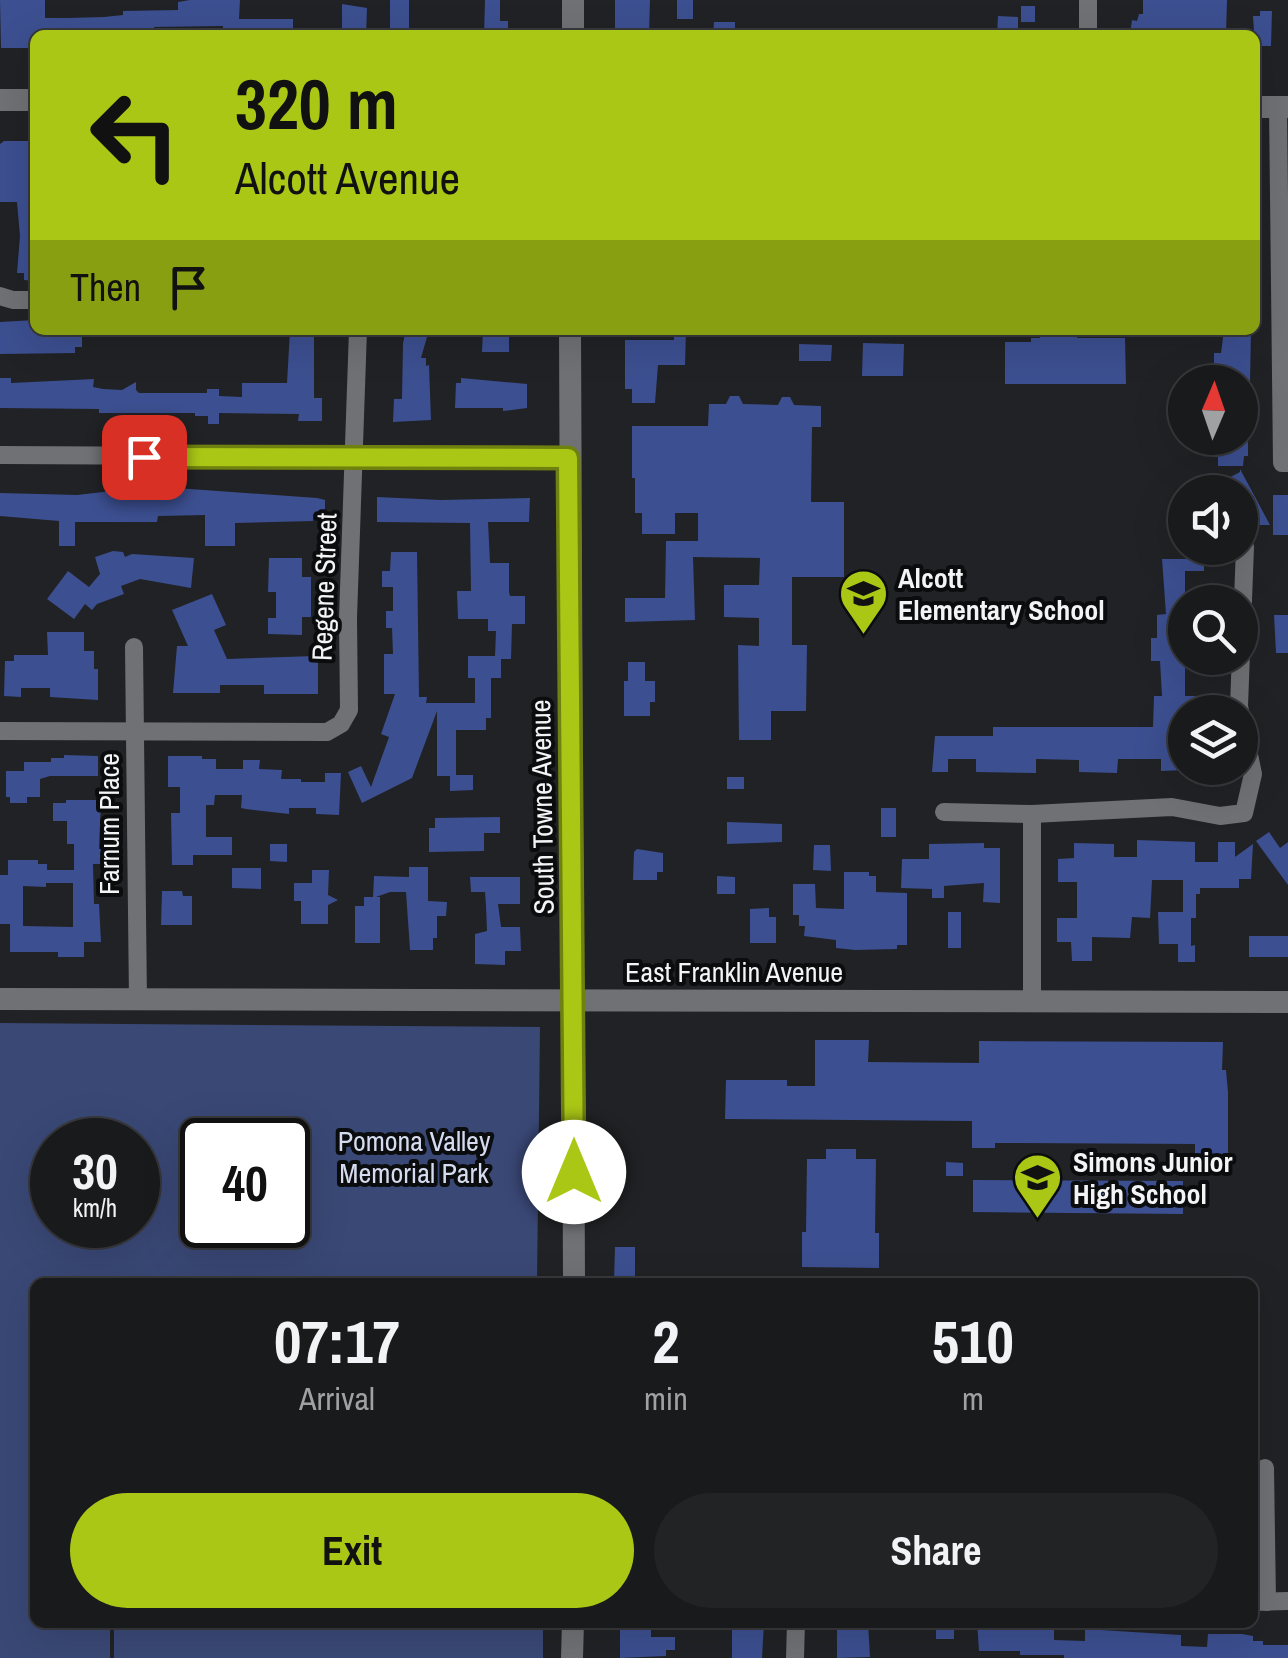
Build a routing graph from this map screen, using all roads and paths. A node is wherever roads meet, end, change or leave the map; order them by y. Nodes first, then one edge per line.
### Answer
1 (573, 0) edge
2 (1088, 0) edge
3 (573, 30) edge
4 (1088, 30) edge
5 (0, 100) edge
6 (30, 100) edge
7 (1274, 107) edge
8 (0, 296) edge
9 (30, 300) edge
10 (358, 335) edge
11 (570, 335) edge
12 (0, 454) edge
13 (568, 458) junction
14 (355, 459) junction
15 (1288, 463) edge
16 (1245, 565) edge
17 (134, 646) dead end
18 (0, 731) edge
19 (136, 732) junction
20 (944, 812) dead end
21 (1032, 814) junction
22 (0, 999) edge
23 (138, 1002) junction
24 (574, 1002) junction
25 (1032, 1002) junction
26 (1288, 1002) edge
27 (574, 1278) edge
28 (1265, 1468) dead end
29 (1288, 1601) edge
30 (1260, 1602) edge
31 (572, 1628) edge
32 (796, 1628) edge
33 (572, 1658) edge
34 (795, 1658) edge

1 - 3 street
2 - 4 street
5 - 6 street
7 - 15 street
8 - 9 street
10 - 14 street, Regene Street
11 - 13 street, South Towne Avenue
12 - 14 street
13 - 14 street
13 - 24 street, South Towne Avenue
14 - 19 street, Regene Street
16 - 21 street
17 - 19 street, Farnum Place
18 - 19 street
19 - 23 street, Farnum Place
20 - 21 street
21 - 25 street
22 - 23 street, East Franklin Avenue
23 - 24 street, East Franklin Avenue
24 - 25 street, East Franklin Avenue
24 - 27 street, South Towne Avenue
25 - 26 street, East Franklin Avenue
28 - 30 street
29 - 30 street
31 - 33 street
32 - 34 street

